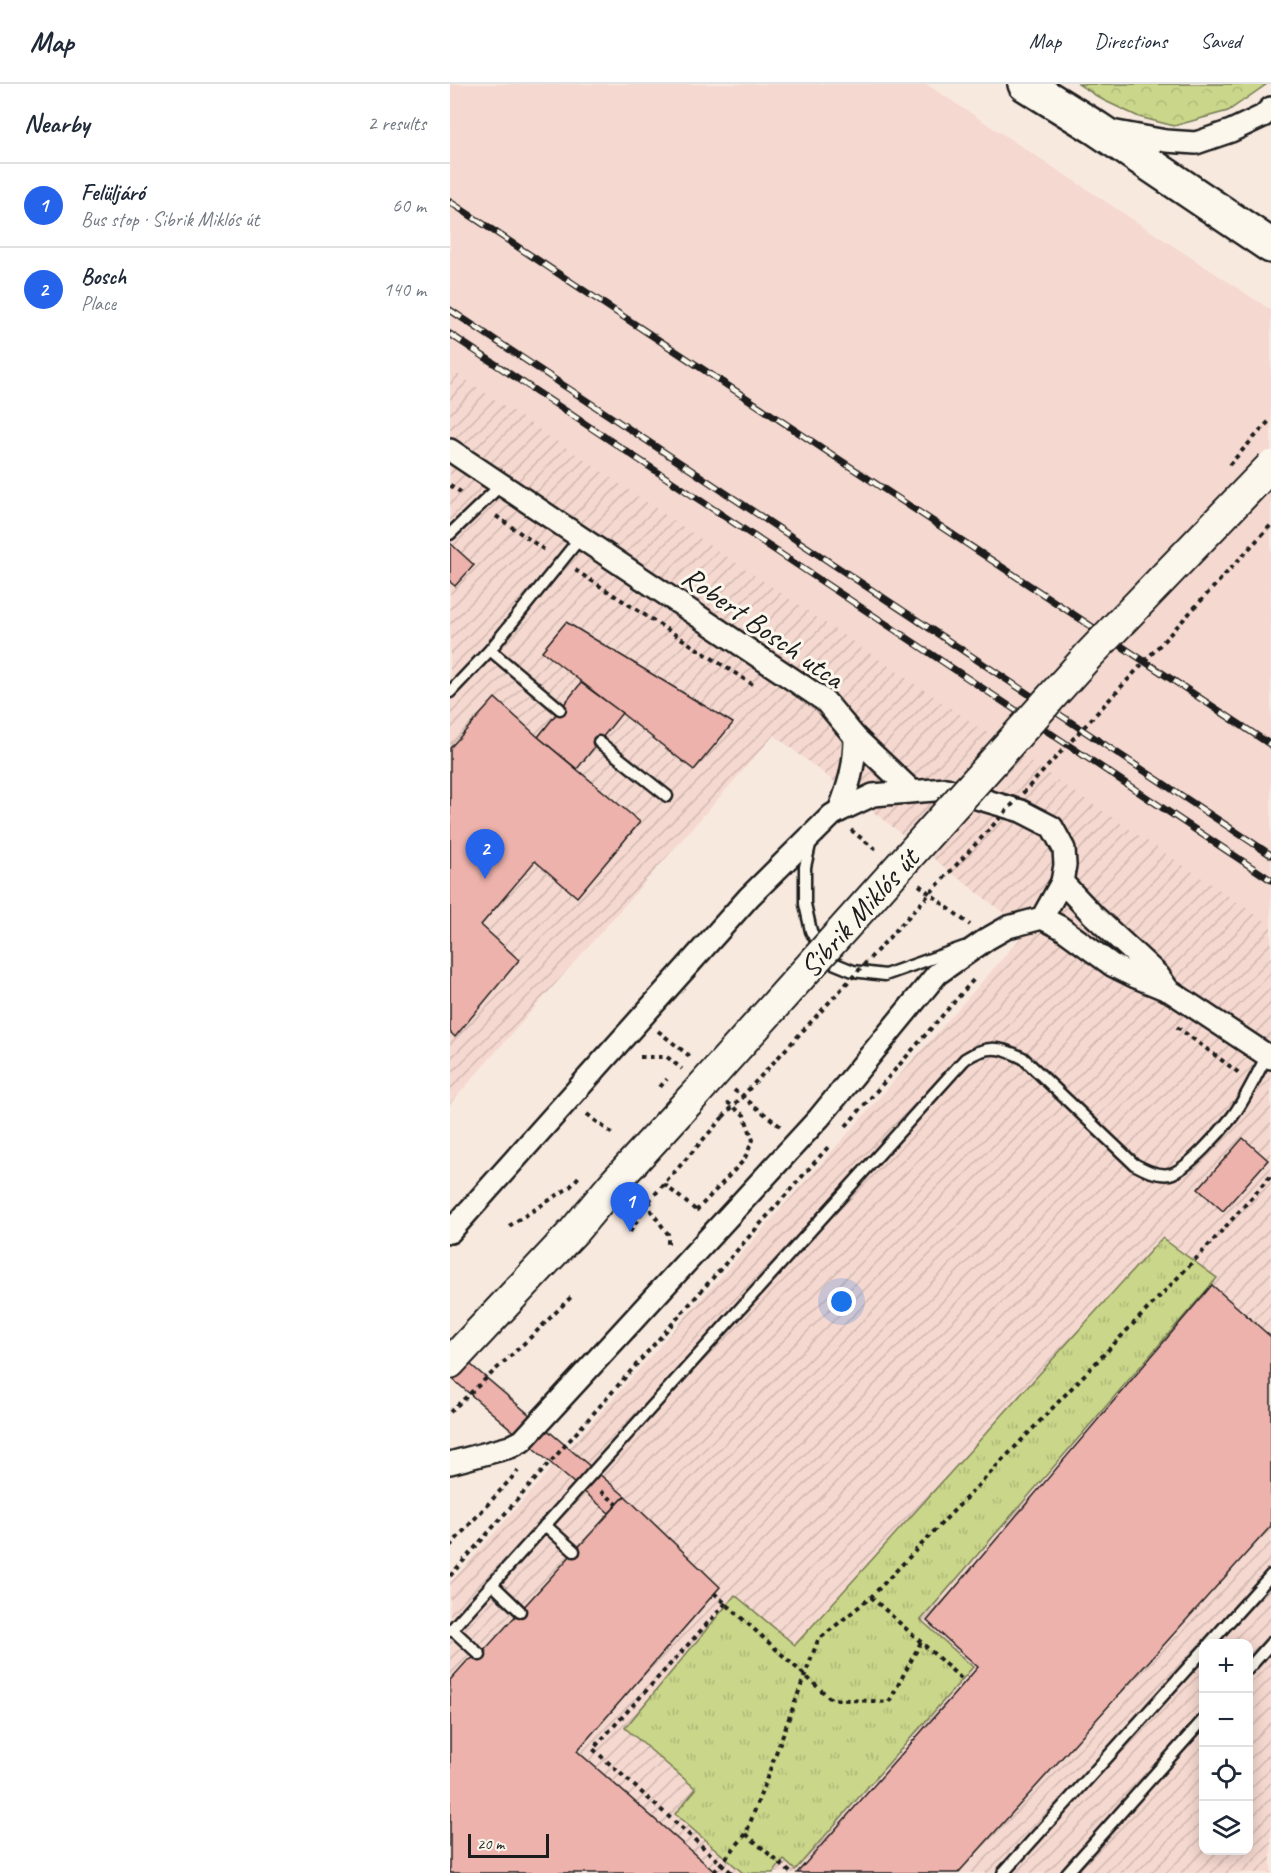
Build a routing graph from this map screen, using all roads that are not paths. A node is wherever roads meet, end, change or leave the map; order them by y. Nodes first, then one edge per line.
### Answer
1 (1026, 84) edge
2 (1268, 117) edge
3 (1095, 128) junction
4 (1271, 246) edge
5 (450, 450) edge
6 (1271, 466) edge
7 (501, 485) junction
8 (450, 534) edge
9 (580, 537) junction
10 (490, 650) junction
11 (450, 692) edge
12 (560, 709) dead end
13 (855, 737) junction
14 (599, 742) dead end
15 (912, 791) junction
16 (667, 796) dead end
17 (835, 813) junction
18 (811, 837) junction
19 (1062, 882) junction
20 (1042, 918) junction
21 (987, 939) junction
22 (1170, 991) junction
23 (1269, 1057) edge
24 (450, 1232) edge
25 (450, 1363) edge
26 (450, 1463) edge
27 (545, 1525) junction
28 (574, 1551) dead end
29 (1271, 1575) edge
30 (492, 1584) junction
31 (520, 1611) dead end
32 (451, 1630) edge
33 (1213, 1639) edge
34 (1271, 1643) edge
35 (1199, 1654) edge
36 (480, 1655) dead end
37 (1253, 1663) edge
38 (1199, 1723) edge
39 (1003, 1873) edge
40 (1066, 1873) edge

1 - 3 main road
2 - 3 street
3 - 4 main road
5 - 7 street, Robert Bosch utca
6 - 25 main road, Sibrik Miklós út, bridge
7 - 8 lane
7 - 9 street, Robert Bosch utca
9 - 10 lane
9 - 13 street, Robert Bosch utca
10 - 11 lane
10 - 12 lane
13 - 15 street, Robert Bosch utca
13 - 17 street
14 - 16 lane
15 - 17 street
15 - 19 street
17 - 18 street
18 - 21 lane
18 - 24 street
19 - 20 street
19 - 22 street
20 - 21 street
20 - 22 street
21 - 26 street
22 - 23 street
23 - 27 lane
27 - 28 lane
27 - 30 lane
29 - 33 lane
30 - 31 lane
30 - 32 lane
32 - 36 lane
34 - 37 lane
35 - 39 lane
38 - 40 lane

